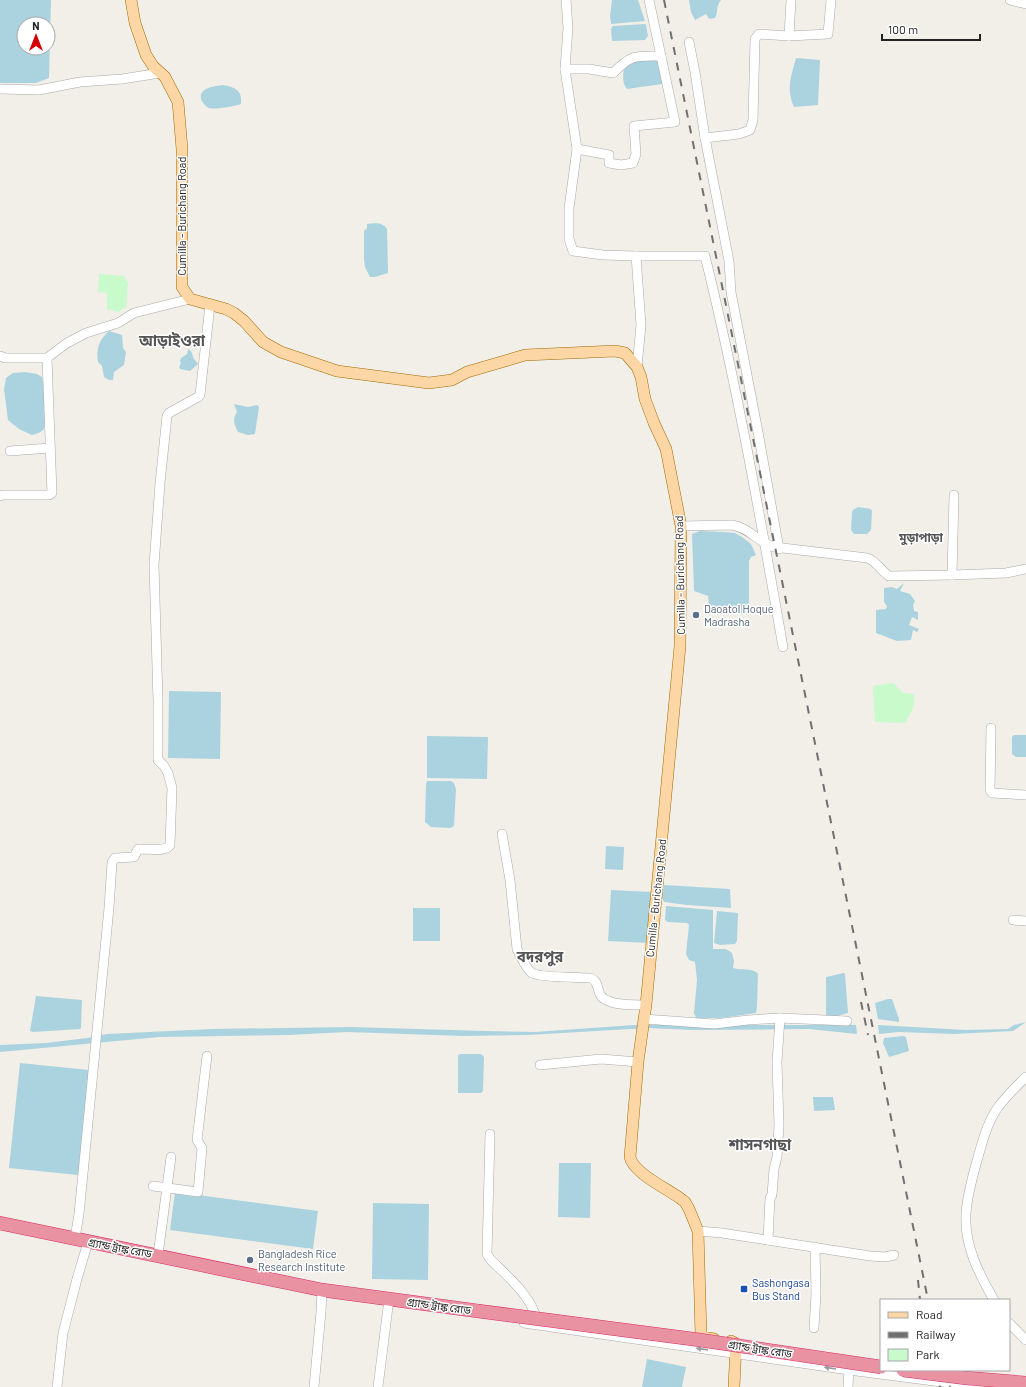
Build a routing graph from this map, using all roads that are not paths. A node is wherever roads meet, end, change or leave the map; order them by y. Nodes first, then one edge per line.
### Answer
1 (131, 0) edge
2 (566, 0) edge
3 (649, 0) edge
4 (791, 0) edge
5 (831, 0) edge
6 (1010, 0) edge
7 (1026, 4) edge
8 (789, 36) junction
9 (689, 42) dead end
10 (661, 56) junction
11 (565, 69) junction
12 (160, 73) junction
13 (0, 89) edge
14 (705, 138) junction
15 (577, 149) junction
16 (636, 256) junction
17 (190, 299) junction
18 (210, 305) junction
19 (0, 356) edge
20 (47, 358) junction
21 (637, 367) junction
22 (50, 448) junction
23 (10, 451) dead end
24 (954, 495) dead end
25 (0, 496) edge
26 (681, 526) junction
27 (764, 544) junction
28 (779, 549) junction
29 (1026, 569) edge
30 (952, 575) junction
31 (783, 647) dead end
32 (990, 728) dead end
33 (1026, 795) edge
34 (502, 834) dead end
35 (1013, 920) dead end
36 (1026, 921) edge
37 (646, 1005) junction
38 (644, 1018) junction
39 (780, 1021) junction
40 (847, 1021) dead end
41 (207, 1056) dead end
42 (638, 1062) junction
43 (540, 1065) dead end
44 (1026, 1077) edge
45 (490, 1134) dead end
46 (171, 1157) dead end
47 (153, 1186) dead end
48 (167, 1188) junction
49 (0, 1224) edge
50 (698, 1231) junction
51 (75, 1238) junction
52 (768, 1240) junction
53 (88, 1242) junction
54 (815, 1247) junction
55 (158, 1255) junction
56 (894, 1255) dead end
57 (322, 1290) junction
58 (390, 1299) junction
59 (993, 1299) edge
60 (435, 1305) junction
61 (535, 1314) junction
62 (1010, 1324) edge
63 (814, 1328) dead end
64 (701, 1335) junction
65 (1026, 1340) edge
66 (736, 1353) junction
67 (880, 1363) edge
68 (880, 1367) edge
69 (849, 1370) junction
70 (911, 1371) edge
71 (939, 1371) edge
72 (1026, 1379) edge
73 (1026, 1383) edge
74 (57, 1387) edge
75 (314, 1387) edge
76 (378, 1387) edge
77 (734, 1387) edge
78 (848, 1387) edge
79 (980, 1387) edge

1 - 12 main road, Cumilla - Burichang Road
2 - 11 street
3 - 10 street
4 - 8 street
5 - 8 street
6 - 7 street
8 - 14 street
9 - 14 street
10 - 11 street
10 - 15 street
11 - 15 street
12 - 13 street
12 - 17 main road, Cumilla - Burichang Road
14 - 28 street
15 - 16 street
16 - 21 street
16 - 27 street
17 - 18 main road, Cumilla - Burichang Road
17 - 20 street
18 - 21 main road, Cumilla - Burichang Road
18 - 51 street
19 - 20 street
20 - 22 street
21 - 26 main road, Cumilla - Burichang Road
22 - 23 street
22 - 25 street
24 - 30 street
26 - 27 street
26 - 37 main road, Cumilla - Burichang Road
27 - 28 street
27 - 31 street
28 - 30 street
29 - 30 street
32 - 33 street
34 - 37 street
35 - 36 street
37 - 38 main road, Cumilla - Burichang Road
38 - 39 street
38 - 42 main road, Cumilla - Burichang Road
39 - 40 street
39 - 52 street
41 - 48 street
42 - 43 street
42 - 50 main road, Cumilla - Burichang Road
44 - 59 street
45 - 61 street
46 - 48 street
47 - 48 street
48 - 55 street
49 - 51 highway, গ্র্যান্ড ট্রাঙ্ক রোড
50 - 52 street
50 - 64 main road, Cumilla - Burichang Road
51 - 53 highway, গ্র্যান্ড ট্রাঙ্ক রোড
52 - 54 street
53 - 55 highway, গ্র্যান্ড ট্রাঙ্ক রোড
53 - 74 street
54 - 56 street
54 - 63 street
55 - 57 highway, গ্র্যান্ড ট্রাঙ্ক রোড
57 - 58 highway, গ্র্যান্ড ট্রাঙ্ক রোড
57 - 75 street
58 - 60 highway, গ্র্যান্ড ট্রাঙ্ক রোড
58 - 76 street
60 - 61 street
66 -> 60 street
60 - 68 highway, গ্র্যান্ড ট্রাঙ্ক রোড, bridge
61 - 64 street
62 - 65 street
64 - 66 main road
64 - 67 street
69 -> 66 street
66 - 77 main road
69 - 78 street
69 - 79 street
70 - 73 highway, bridge
71 - 72 street

